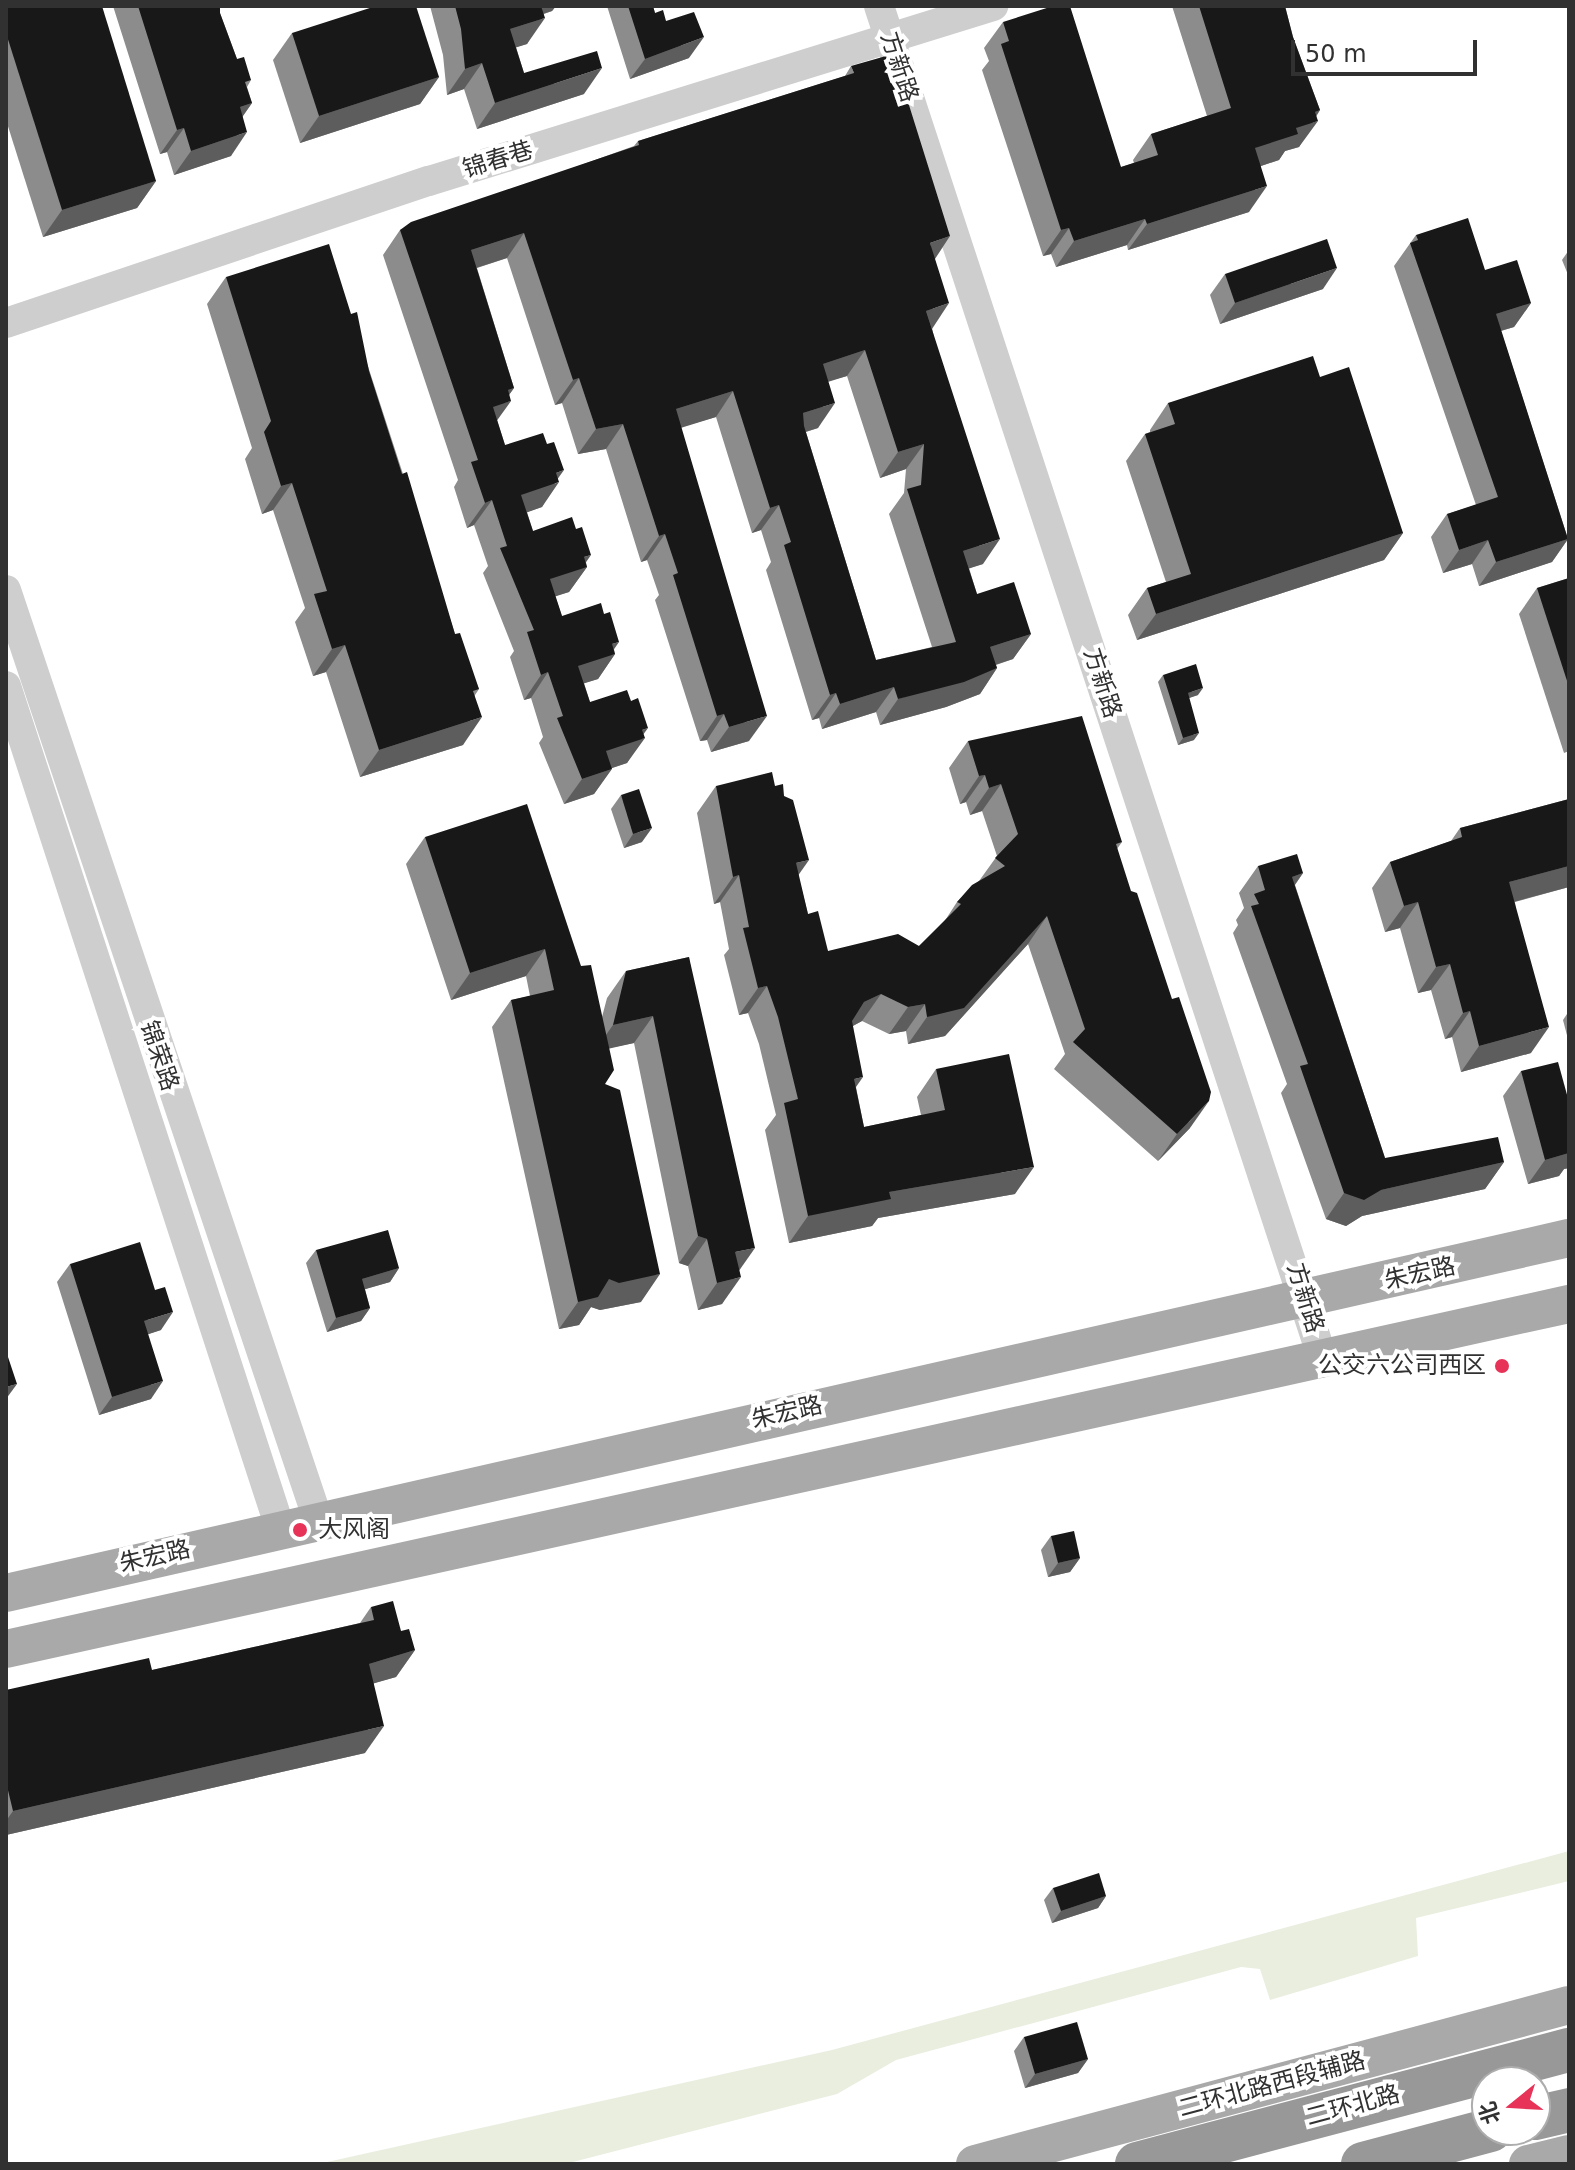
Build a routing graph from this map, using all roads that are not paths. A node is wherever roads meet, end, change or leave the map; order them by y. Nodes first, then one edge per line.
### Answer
1 (879, 6) edge
2 (993, 6) edge
3 (890, 40) junction
4 (6, 323) edge
5 (6, 590) edge
6 (6, 686) edge
7 (1569, 1238) edge
8 (1307, 1300) junction
9 (1569, 1304) edge
10 (1323, 1360) junction
11 (318, 1520) junction
12 (280, 1528) junction
13 (6, 1593) edge
14 (6, 1649) edge
15 (1569, 2005) edge
16 (1569, 2050) edge
17 (1471, 2135) edge
18 (1569, 2154) edge
19 (975, 2164) edge
20 (1137, 2164) edge
21 (1363, 2164) edge
22 (1528, 2164) edge

1 - 3 street, 方新路
2 - 3 street, 锦春巷
3 - 4 street, 锦春巷
3 - 8 street, 方新路
5 - 11 street, 锦荣路
6 - 12 street, 锦荣路
7 - 8 main road, 朱宏路
8 - 10 street, 方新路
8 - 11 main road, 朱宏路
9 - 10 main road
10 - 14 main road
11 - 12 main road, 朱宏路
12 - 13 main road, 朱宏路
15 - 19 main road, 二环北路西段辅路
16 - 20 highway, 二环北路
17 - 21 highway
18 - 22 main road

